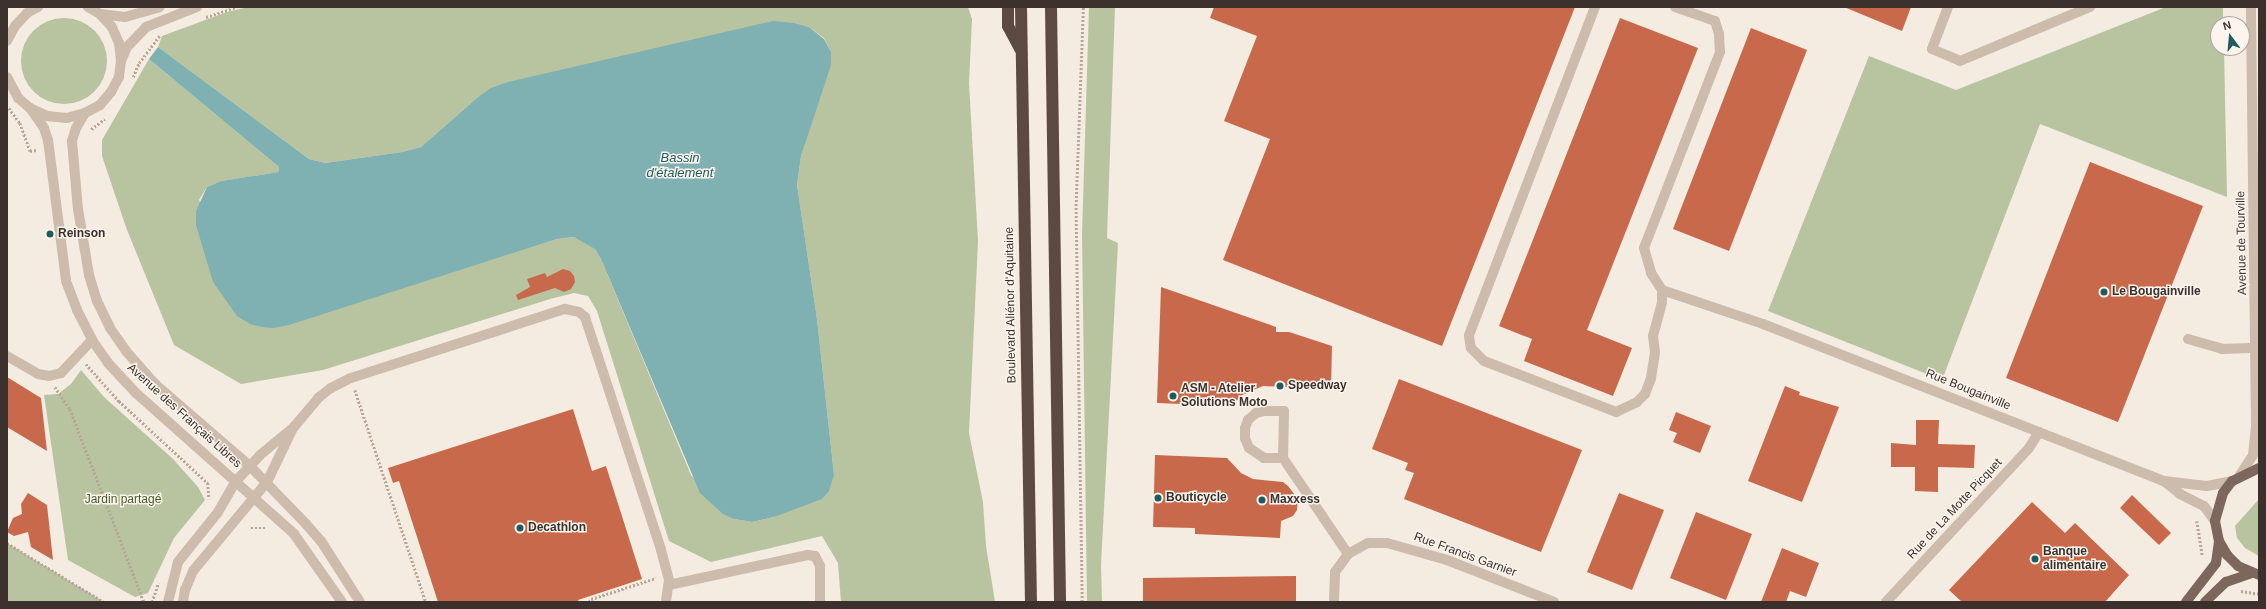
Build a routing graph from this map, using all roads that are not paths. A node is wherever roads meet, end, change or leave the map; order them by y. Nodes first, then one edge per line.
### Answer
1 (38, 7) edge
2 (88, 7) edge
3 (160, 7) edge
4 (197, 7) edge
5 (1008, 7) edge
6 (1021, 7) edge
7 (1051, 7) edge
8 (1595, 7) edge
9 (1675, 7) edge
10 (1948, 7) edge
11 (2090, 7) edge
12 (2251, 7) edge
13 (100, 14) junction
14 (11, 26) edge
15 (7, 41) edge
16 (1020, 49) junction
17 (121, 61) junction
18 (7, 76) edge
19 (30, 108) junction
20 (85, 113) junction
21 (1662, 290) junction
22 (2188, 339) dead end
23 (92, 340) junction
24 (2257, 348) junction
25 (7, 356) edge
26 (294, 427) junction
27 (2039, 432) junction
28 (1283, 458) junction
29 (250, 466) junction
30 (2259, 468) edge
31 (2236, 478) junction
32 (2164, 480) junction
33 (236, 481) junction
34 (267, 482) junction
35 (254, 497) junction
36 (2215, 521) junction
37 (2219, 541) junction
38 (1348, 554) junction
39 (2255, 574) edge
40 (669, 585) junction
41 (168, 602) edge
42 (183, 602) edge
43 (342, 602) edge
44 (360, 602) edge
45 (666, 602) edge
46 (820, 602) edge
47 (1031, 602) edge
48 (1060, 602) edge
49 (1334, 602) edge
50 (1554, 602) edge
51 (1886, 602) edge
52 (2186, 602) edge
53 (2205, 602) edge

1 - 14 street
2 - 13 street
3 - 13 street
4 - 17 street
5 - 16 highway
6 - 16 highway, Boulevard Aliénor d'Aquitaine
7 - 48 highway
8 - 21 street
9 - 21 street
10 - 11 street
12 - 24 street, Avenue de Tourville
13 - 17 street
14 - 15 street
16 - 47 highway, Boulevard Aliénor d'Aquitaine
17 - 20 street
18 - 19 street
19 - 20 street
19 - 23 street, Avenue des Français Libres
20 - 29 street, Avenue des Français Libres
21 - 27 street, Rue Bougainville
22 - 24 street
23 - 25 street
23 - 33 street, Avenue des Français Libres
24 - 31 street, Avenue de Tourville
26 - 29 street
26 - 34 street
26 - 40 street
27 - 32 street, Rue Bougainville
27 - 51 street, Rue de La Motte Picquet
28 - 28 street
28 - 38 street
29 - 33 street
29 - 34 street, Avenue des Français Libres
30 - 31 main road
31 - 32 street, Rue Bougainville
31 - 36 main road
32 - 36 street, Rue Bougainville
33 - 35 street, Avenue des Français Libres
33 - 41 street
34 - 35 street
34 - 44 street, Avenue des Français Libres
35 - 42 street
35 - 43 street, Avenue des Français Libres
36 - 37 main road
37 - 39 main road
37 - 52 main road
38 - 49 street, Rue Francis Garnier
38 - 50 street, Rue Francis Garnier
39 - 53 main road
40 - 45 street
40 - 46 street

